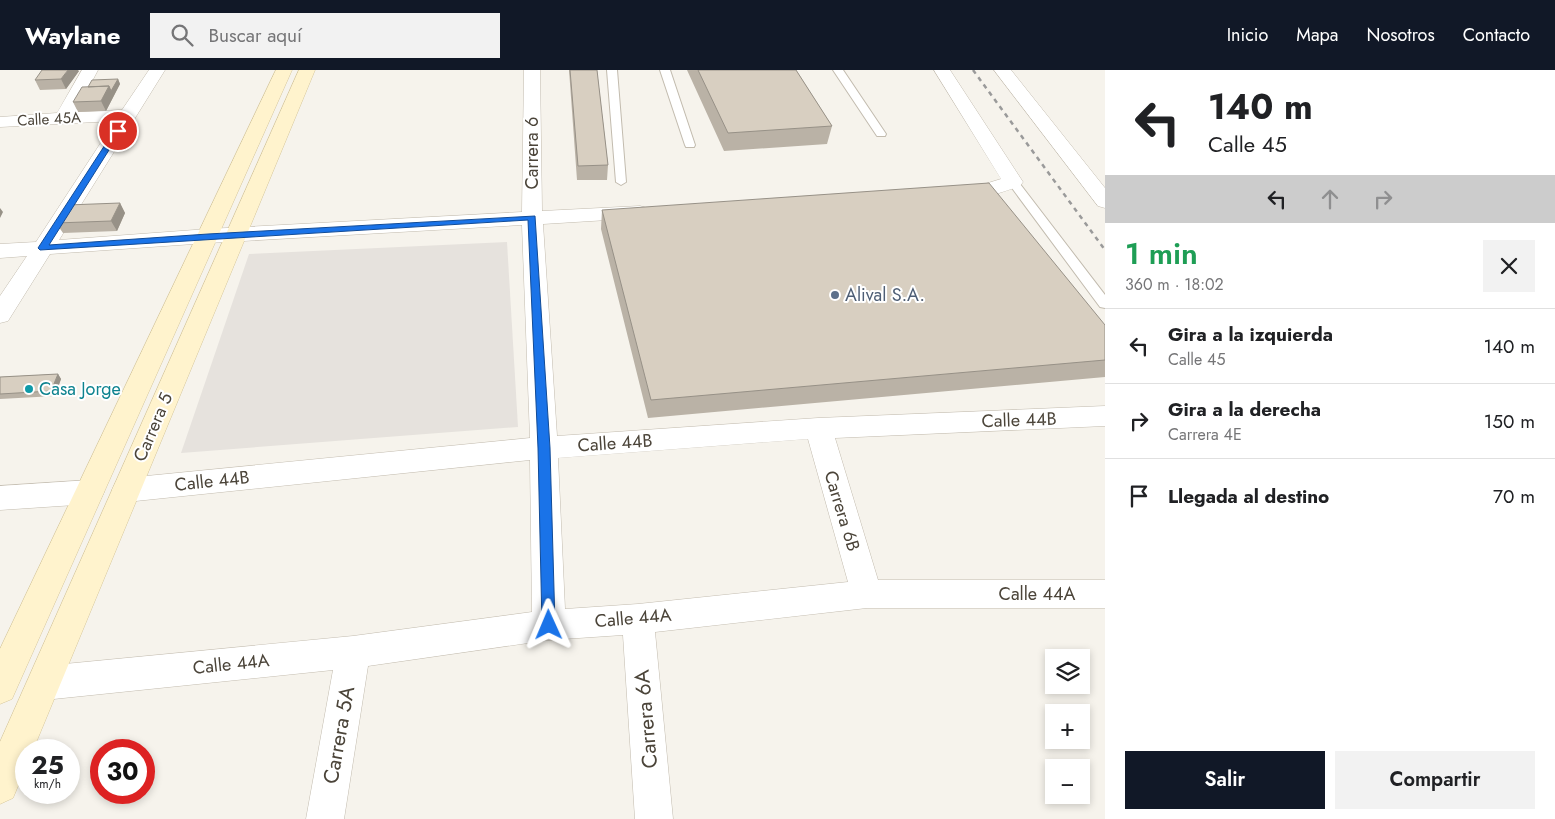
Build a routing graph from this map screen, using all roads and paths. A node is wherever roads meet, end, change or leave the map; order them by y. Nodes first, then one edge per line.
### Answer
1 (90, 70) edge
2 (157, 70) edge
3 (284, 70) edge
4 (306, 70) edge
5 (532, 70) edge
6 (612, 70) edge
7 (665, 70) edge
8 (838, 70) edge
9 (942, 70) edge
10 (1002, 70) edge
11 (128, 115) junction
12 (64, 118) junction
13 (0, 122) edge
14 (881, 134) dead end
15 (690, 145) dead end
16 (621, 182) dead end
17 (1013, 182) junction
18 (938, 195) edge
19 (1105, 202) edge
20 (661, 210) edge
21 (532, 218) junction
22 (222, 236) junction
23 (43, 248) junction
24 (0, 251) edge
25 (1105, 304) edge
26 (0, 315) edge
27 (1105, 416) edge
28 (818, 428) junction
29 (544, 448) junction
30 (126, 490) junction
31 (90, 492) junction
32 (0, 498) edge
33 (867, 594) junction
34 (1105, 594) edge
35 (638, 619) junction
36 (549, 625) junction
37 (353, 652) junction
38 (44, 683) junction
39 (0, 687) edge
40 (0, 785) edge
41 (325, 819) edge
42 (654, 819) edge

1 - 12 street
2 - 11 street
3 - 22 main road, Carrera 5
4 - 22 main road, Carrera 5
5 - 21 street, Carrera 6
6 - 16 lane
7 - 15 lane
8 - 14 lane
9 - 17 street
10 - 19 street
11 - 12 street, Calle 45A
11 - 23 street
12 - 13 street, Calle 45A
17 - 18 street
17 - 25 lane
20 - 21 street
21 - 22 street
21 - 29 street, Carrera 6
22 - 23 street
22 - 30 main road, Carrera 5
22 - 31 main road, Carrera 5
23 - 24 street
23 - 26 street
27 - 28 street, Calle 44B
28 - 29 street, Calle 44B
28 - 33 street, Carrera 6B
29 - 30 street, Calle 44B
29 - 36 street, Carrera 6
30 - 38 main road, Carrera 5
31 - 32 street
31 - 39 main road, Carrera 5
33 - 34 street, Calle 44A
33 - 35 street, Calle 44A
35 - 36 street, Calle 44A
35 - 42 street, Carrera 6A
36 - 37 street, Calle 44A
37 - 38 street, Calle 44A
37 - 41 street, Carrera 5A
38 - 40 main road, Carrera 5

